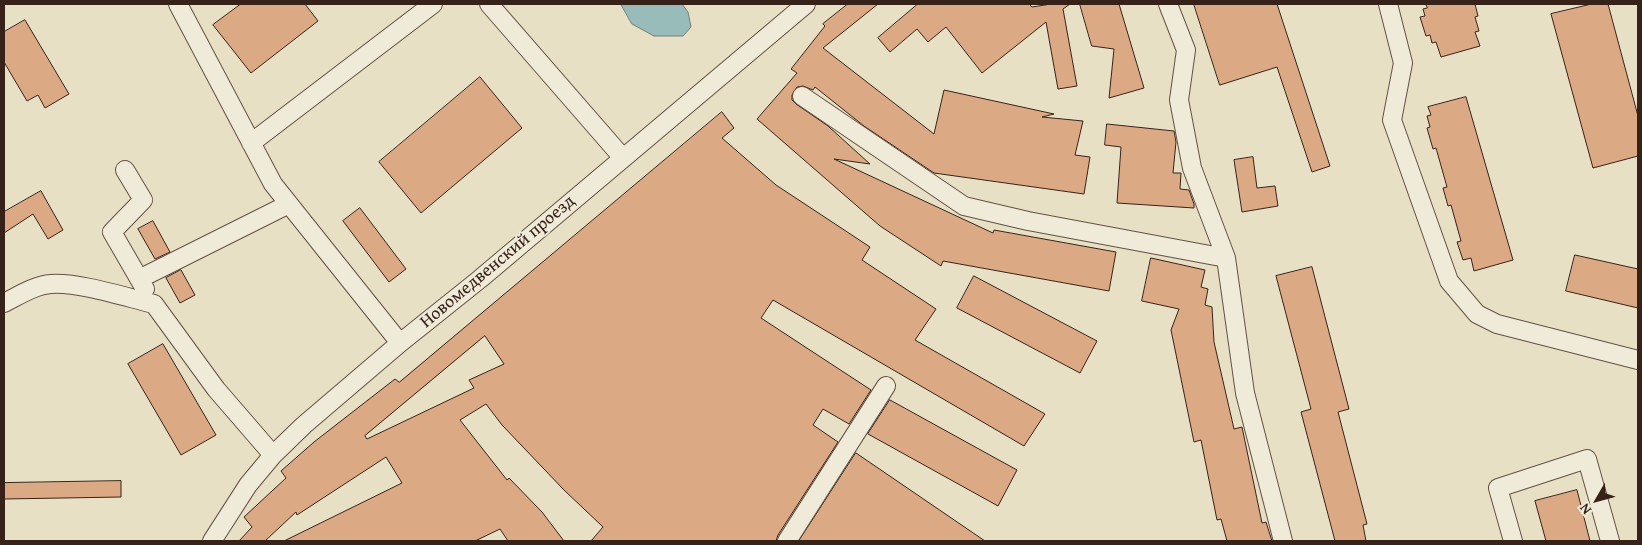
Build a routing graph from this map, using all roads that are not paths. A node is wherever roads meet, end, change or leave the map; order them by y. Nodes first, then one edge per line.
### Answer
1 (178, 4) edge
2 (433, 4) edge
3 (489, 4) edge
4 (806, 4) edge
5 (1168, 4) edge
6 (1388, 4) edge
7 (802, 96) dead end
8 (251, 143) junction
9 (623, 158) junction
10 (124, 170) dead end
11 (289, 204) junction
12 (1226, 258) junction
13 (139, 279) junction
14 (4, 303) edge
15 (154, 304) junction
16 (400, 344) junction
17 (1638, 360) edge
18 (886, 386) dead end
19 (273, 455) junction
20 (212, 541) edge
21 (787, 541) edge
22 (1283, 541) edge
23 (1513, 541) edge
24 (1610, 541) edge

1 - 8 street
2 - 8 street
3 - 9 street
4 - 9 street, Новомедвенский проезд
5 - 12 street
6 - 17 street
7 - 12 street
8 - 11 street
9 - 16 street, Новомедвенский проезд
10 - 13 street
11 - 13 street
11 - 16 street
12 - 22 street
13 - 15 street
14 - 15 street
15 - 19 street
16 - 19 street, Новомедвенский проезд
18 - 21 street
19 - 20 street, Новомедвенский проезд
23 - 24 street

